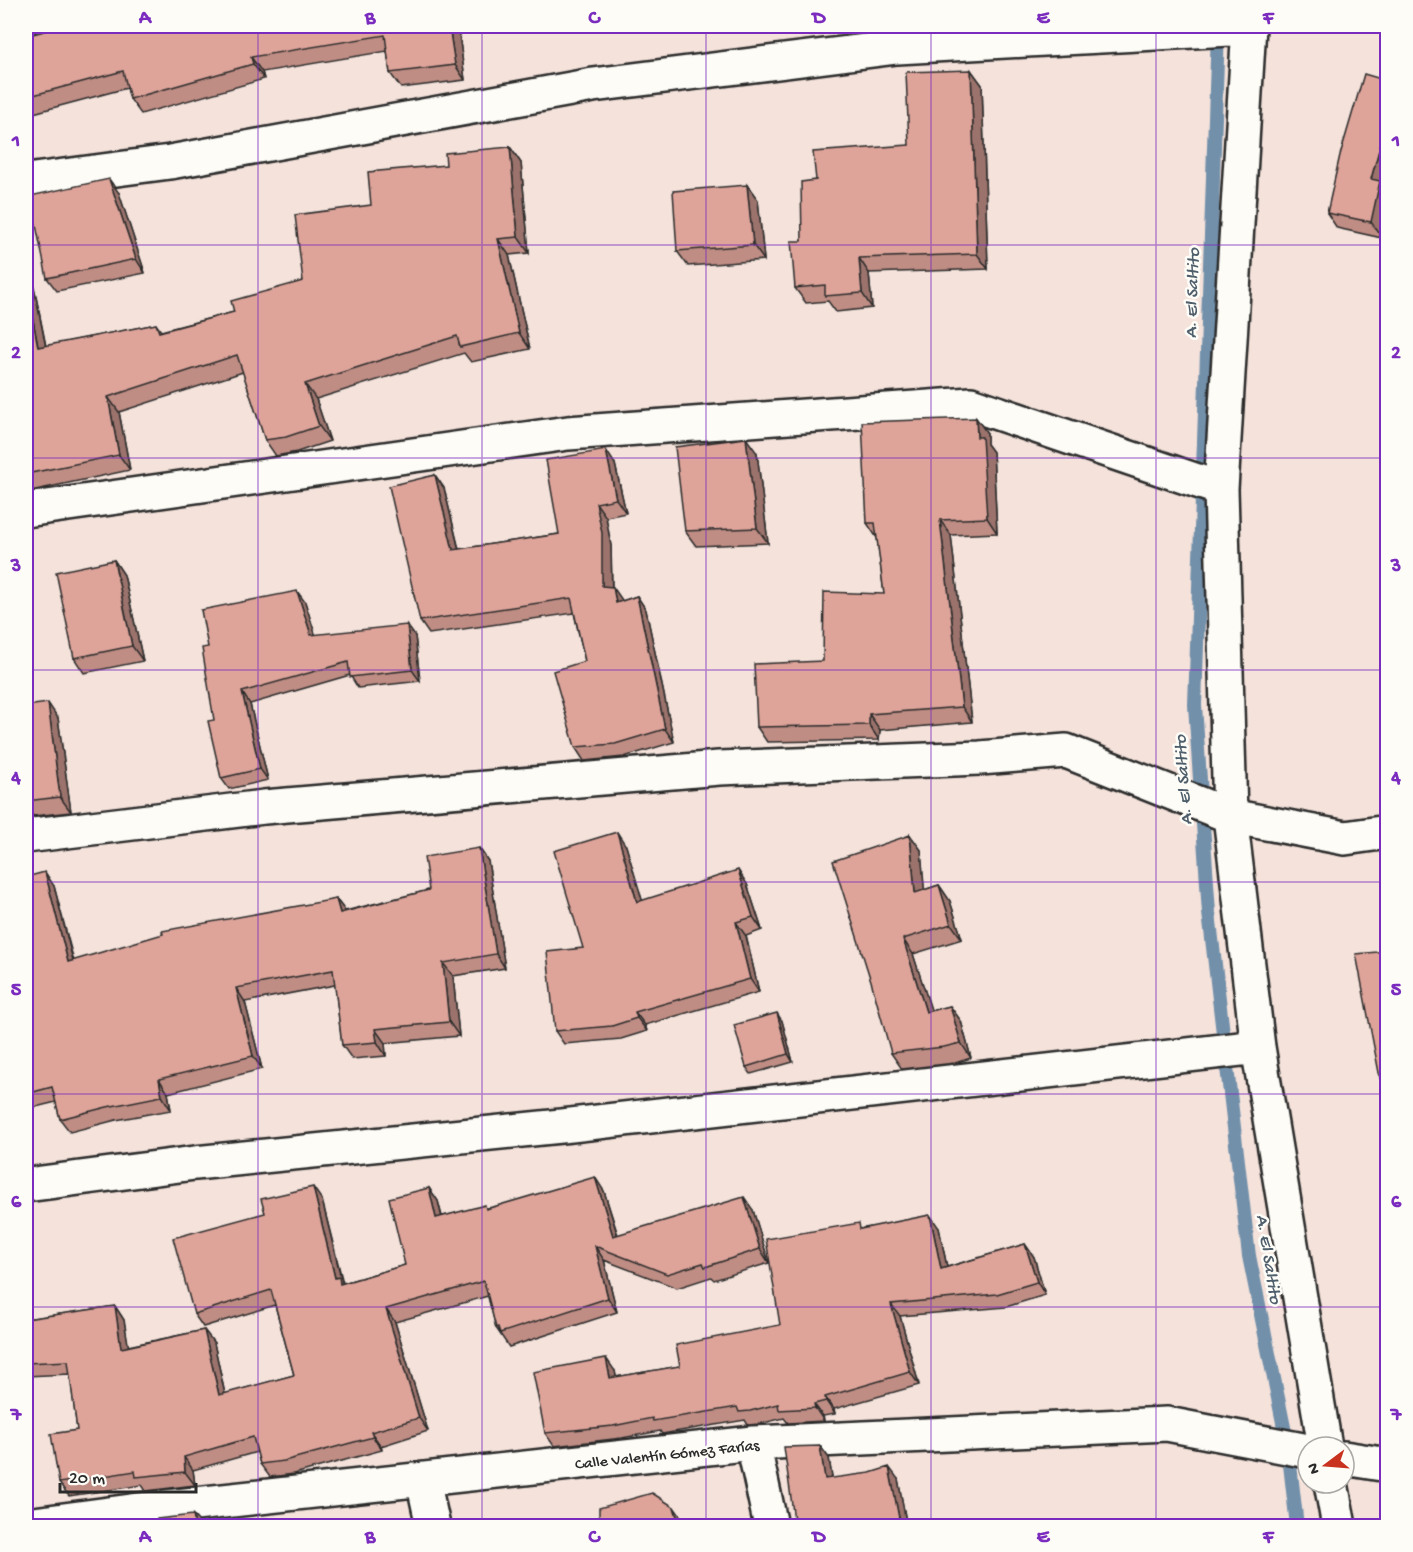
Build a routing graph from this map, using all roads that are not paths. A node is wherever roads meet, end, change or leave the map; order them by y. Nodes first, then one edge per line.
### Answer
1 (1249, 27) edge
2 (26, 181) edge
3 (1221, 489) junction
4 (26, 510) edge
5 (1230, 816) junction
6 (1388, 832) edge
7 (26, 836) edge
8 (1258, 1047) junction
9 (26, 1185) edge
10 (1323, 1435) edge
11 (753, 1443) junction
12 (1296, 1449) edge
13 (1356, 1460) edge
14 (1388, 1465) edge
15 (423, 1480) junction
16 (1333, 1495) edge
17 (26, 1525) edge
18 (433, 1527) edge
19 (771, 1527) edge
20 (1339, 1527) edge

1 - 2 street
1 - 3 street
3 - 4 street
3 - 5 street
5 - 6 street
5 - 7 street
5 - 8 street
8 - 9 street
8 - 10 street
11 - 12 street, Calle Valentín Gómez Farías
11 - 15 street, Calle Valentín Gómez Farías
11 - 19 street
13 - 14 street
15 - 17 street, Calle Valentín Gómez Farías
15 - 18 street
16 - 20 street

